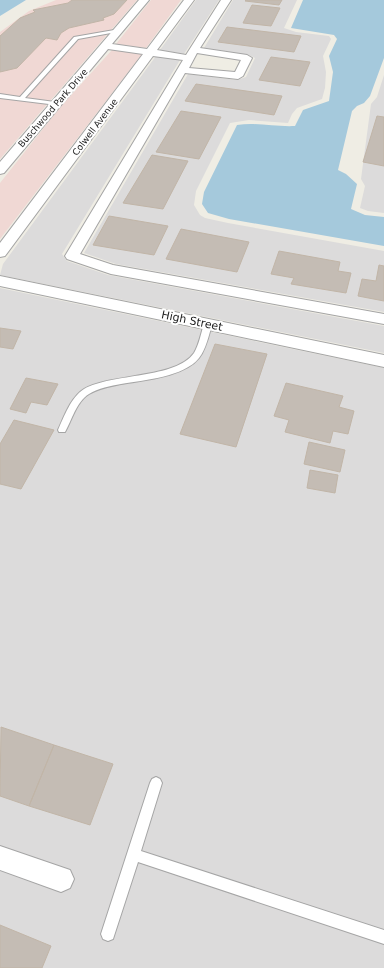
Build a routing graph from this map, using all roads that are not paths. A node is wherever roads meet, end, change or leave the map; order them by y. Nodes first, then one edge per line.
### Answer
1 (144, 0) edge
2 (189, 0) edge
3 (226, 0) edge
4 (120, 30) junction
5 (107, 46) junction
6 (151, 52) junction
7 (192, 54) junction
8 (182, 70) junction
9 (0, 96) edge
10 (21, 100) junction
11 (55, 104) junction
12 (0, 170) edge
13 (0, 253) edge
14 (0, 281) edge
15 (384, 319) edge
16 (208, 324) junction
17 (384, 361) edge
18 (62, 430) dead end
19 (156, 783) dead end
20 (134, 855) junction
21 (0, 858) edge
22 (61, 879) dead end
23 (108, 934) dead end
24 (384, 937) edge

1 - 4 street, Buschwood Park Drive
2 - 6 street, Colwell Avenue
3 - 7 street
4 - 5 street, Buschwood Park Drive
4 - 10 lane
5 - 6 street
5 - 11 street, Buschwood Park Drive
6 - 7 street
6 - 13 street, Colwell Avenue
7 - 8 street
7 - 8 street
8 - 15 street
9 - 10 lane
10 - 11 lane
11 - 12 street, Buschwood Park Drive
14 - 16 street, High Street
16 - 17 street, High Street
16 - 18 lane
19 - 20 lane
20 - 23 lane
20 - 24 lane
21 - 22 street

